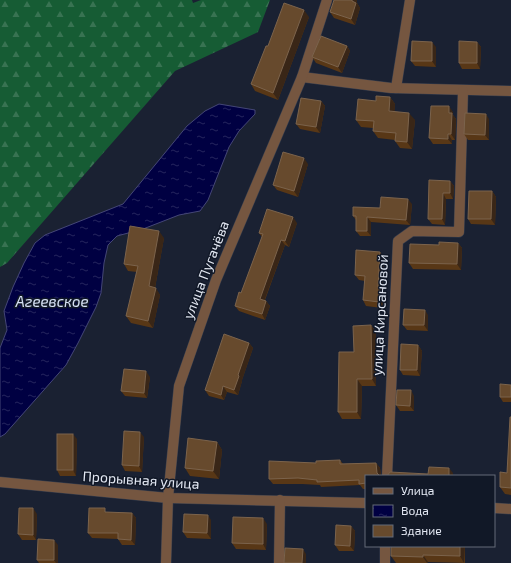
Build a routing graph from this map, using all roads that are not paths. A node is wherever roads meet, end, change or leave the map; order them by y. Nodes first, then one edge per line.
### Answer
1 (327, 0) edge
2 (410, 0) edge
3 (302, 77) junction
4 (396, 88) junction
5 (463, 91) junction
6 (511, 92) edge
7 (387, 475) edge
8 (0, 482) edge
9 (168, 498) junction
10 (280, 500) junction
11 (365, 503) edge
12 (495, 508) edge
13 (511, 509) edge
14 (385, 547) edge
15 (166, 563) edge
16 (279, 563) edge
17 (385, 563) edge

1 - 3 street, улица Пугачёва
2 - 4 street
3 - 4 street
3 - 9 street, улица Пугачёва
4 - 5 street
5 - 6 street
5 - 7 street, улица Кирсановой
8 - 9 street, Прорывная улица
9 - 10 street, Прорывная улица
9 - 15 street, улица Пугачёва
10 - 11 street, Прорывная улица
10 - 16 street
12 - 13 street
14 - 17 street

